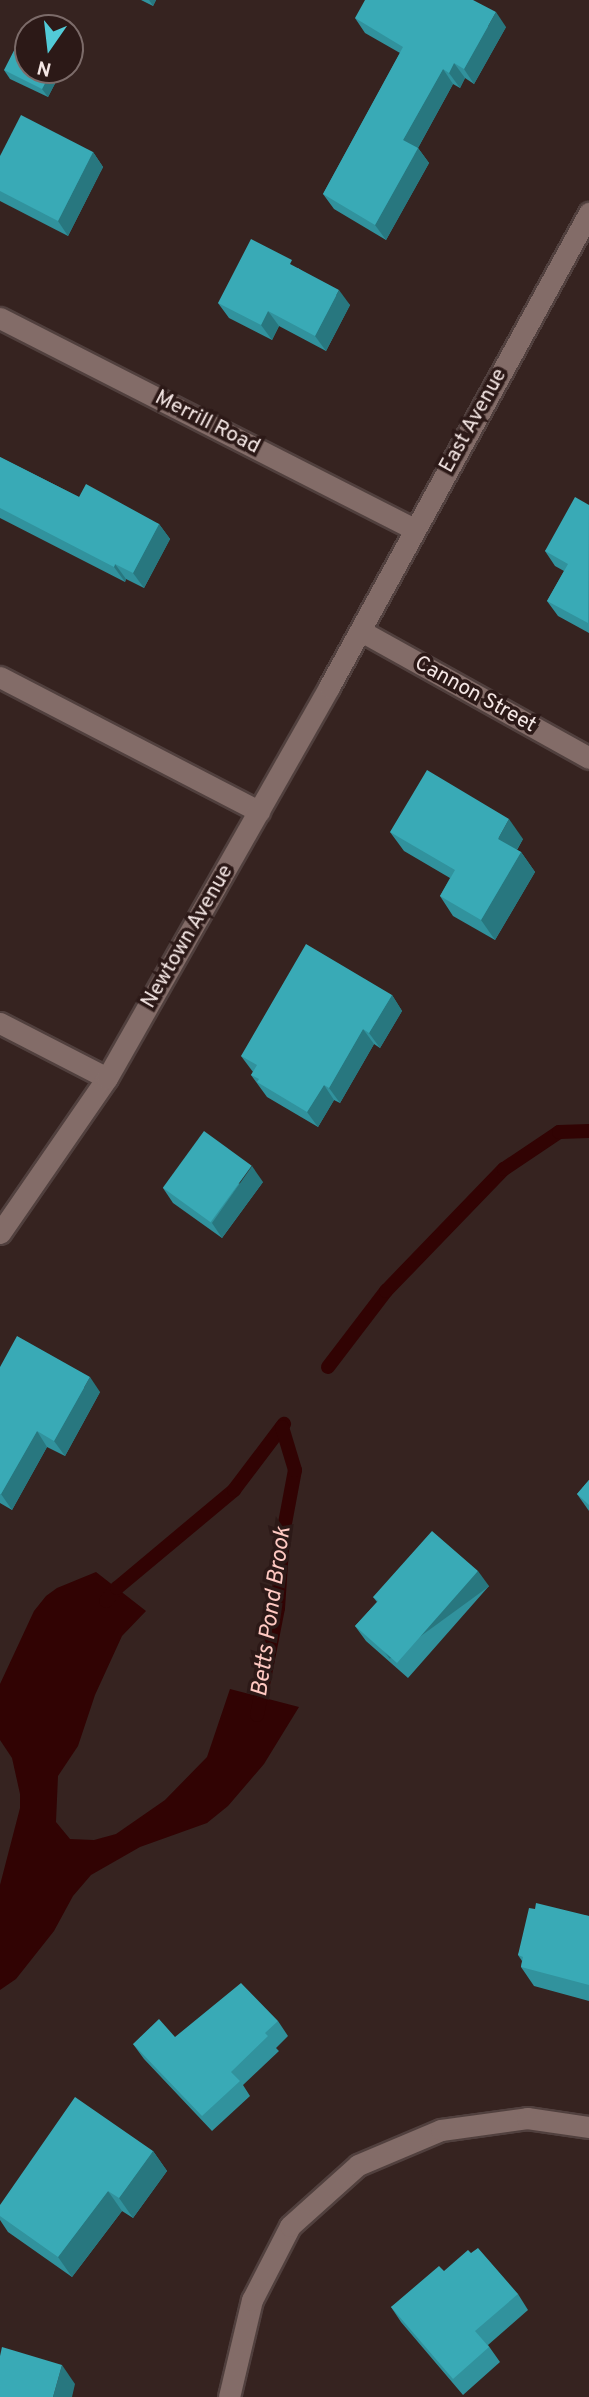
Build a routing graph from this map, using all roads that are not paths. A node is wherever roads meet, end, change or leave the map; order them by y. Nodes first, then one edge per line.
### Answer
1 (589, 213) edge
2 (0, 318) edge
3 (414, 529) junction
4 (360, 631) junction
5 (0, 677) edge
6 (589, 758) edge
7 (259, 811) junction
8 (0, 1023) edge
9 (107, 1078) junction
10 (0, 1233) edge
11 (589, 2127) edge
12 (229, 2397) edge

1 - 3 street, East Avenue
2 - 3 street, Merrill Road
3 - 4 street, East Avenue
4 - 6 street, Cannon Street
4 - 7 street, Newtown Avenue
5 - 7 street
7 - 9 street, Newtown Avenue
8 - 9 street
9 - 10 street, Newtown Avenue
11 - 12 street

